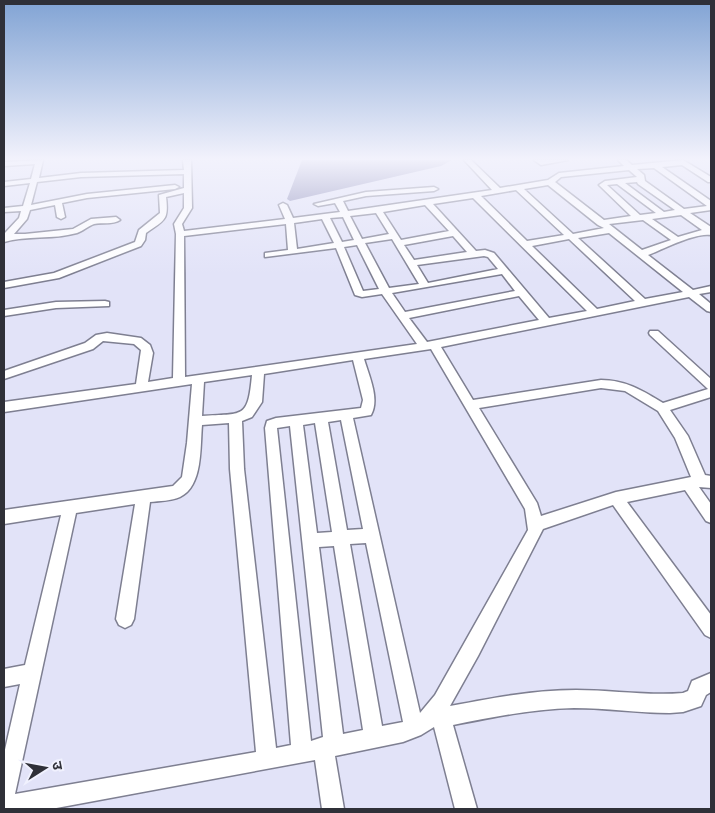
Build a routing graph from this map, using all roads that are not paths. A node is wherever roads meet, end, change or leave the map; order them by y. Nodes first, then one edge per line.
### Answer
1 (30, 198) edge
2 (89, 198) edge
3 (162, 198) edge
4 (188, 198) edge
5 (350, 198) edge
6 (376, 198) edge
7 (455, 198) edge
8 (478, 198) edge
9 (529, 198) edge
10 (570, 198) edge
11 (618, 198) edge
12 (641, 198) edge
13 (664, 198) edge
14 (700, 198) edge
15 (338, 200) junction
16 (58, 201) junction
17 (427, 202) junction
18 (318, 204) dead end
19 (283, 205) dead end
20 (711, 206) edge
21 (27, 208) junction
22 (381, 209) junction
23 (4, 210) edge
24 (683, 212) junction
25 (345, 214) junction
26 (662, 214) junction
27 (61, 217) dead end
28 (325, 217) junction
29 (641, 217) junction
30 (116, 220) dead end
31 (290, 220) junction
32 (601, 223) junction
33 (610, 230) junction
34 (711, 231) edge
35 (455, 233) junction
36 (180, 234) junction
37 (570, 236) junction
38 (5, 237) edge
39 (397, 240) junction
40 (677, 240) junction
41 (360, 242) junction
42 (525, 244) junction
43 (339, 246) junction
44 (292, 252) junction
45 (474, 254) junction
46 (641, 254) junction
47 (268, 255) dead end
48 (413, 263) junction
49 (504, 271) junction
50 (4, 285) edge
51 (425, 286) junction
52 (711, 289) edge
53 (386, 291) junction
54 (688, 292) junction
55 (521, 293) junction
56 (105, 304) dead end
57 (643, 304) junction
58 (711, 308) edge
59 (593, 311) junction
60 (4, 313) edge
61 (402, 316) junction
62 (545, 321) junction
63 (654, 333) dead end
64 (429, 346) junction
65 (358, 356) junction
66 (258, 371) junction
67 (4, 375) edge
68 (198, 379) junction
69 (178, 382) junction
70 (711, 386) edge
71 (140, 387) junction
72 (711, 393) edge
73 (471, 406) junction
74 (4, 407) edge
75 (662, 408) junction
76 (346, 415) junction
77 (235, 418) junction
78 (321, 418) junction
79 (195, 421) junction
80 (296, 421) junction
81 (700, 482) edge
82 (142, 497) junction
83 (616, 498) junction
84 (70, 508) junction
85 (711, 516) edge
86 (4, 517) edge
87 (535, 525) junction
88 (372, 534) junction
89 (341, 537) junction
90 (310, 541) junction
91 (125, 619) dead end
92 (711, 629) edge
93 (32, 673) junction
94 (4, 678) edge
95 (711, 682) edge
96 (440, 712) junction
97 (414, 728) junction
98 (374, 738) junction
99 (328, 746) junction
100 (302, 752) junction
101 (267, 759) junction
102 (4, 797) edge
103 (4, 807) edge
104 (333, 809) edge
105 (466, 809) edge

1 - 21 street
2 - 16 street
3 - 50 street
4 - 36 street
5 - 15 street
6 - 22 street
7 - 17 street
8 - 42 street
9 - 37 street
10 - 32 street
11 - 29 street
12 - 26 street
13 - 24 street
14 - 20 street
15 - 18 street
15 - 25 street
16 - 21 street
16 - 27 street
17 - 22 street
17 - 35 street
19 - 31 street
20 - 24 street
21 - 23 street
21 - 38 street
22 - 25 street
22 - 39 street
24 - 26 street
24 - 34 street
25 - 28 street
25 - 41 street
26 - 29 street
28 - 31 street
28 - 43 street
29 - 32 street
29 - 40 street
30 - 38 street
31 - 36 street
31 - 44 street
32 - 33 street
33 - 37 street
33 - 46 street
34 - 40 street
35 - 39 street
35 - 45 street
36 - 69 street
37 - 42 street
37 - 57 street
39 - 41 street
39 - 48 street
40 - 46 street
41 - 43 street
41 - 53 street
42 - 59 street
43 - 44 street
43 - 53 street
44 - 47 street
45 - 48 street
45 - 49 street
46 - 54 street
48 - 51 street
49 - 51 street
49 - 55 street
51 - 53 street
52 - 54 street
53 - 61 street
54 - 57 street
54 - 58 street
55 - 61 street
55 - 62 street
56 - 60 street
57 - 59 street
59 - 62 street
61 - 64 street
62 - 64 street
63 - 70 street
64 - 65 street
64 - 73 street
65 - 66 street
65 - 76 street
66 - 68 street
66 - 77 street
67 - 71 street
68 - 69 street
68 - 79 street
69 - 71 street
71 - 74 street
72 - 75 street
73 - 75 street
73 - 87 street
75 - 81 street
76 - 78 street
76 - 88 street
77 - 79 street
77 - 101 street
78 - 80 street
78 - 89 street
79 - 82 street
80 - 90 street
80 - 100 street
81 - 83 street
81 - 85 street
82 - 84 street
82 - 91 street
83 - 87 street
83 - 92 street
84 - 86 street
84 - 93 street
87 - 96 street
88 - 89 street
88 - 97 street
89 - 90 street
89 - 98 street
90 - 99 street
93 - 94 street
93 - 102 street
95 - 96 street
96 - 97 street
96 - 105 street
97 - 98 street
98 - 99 street
99 - 100 street
99 - 104 street
100 - 101 street
101 - 103 street

